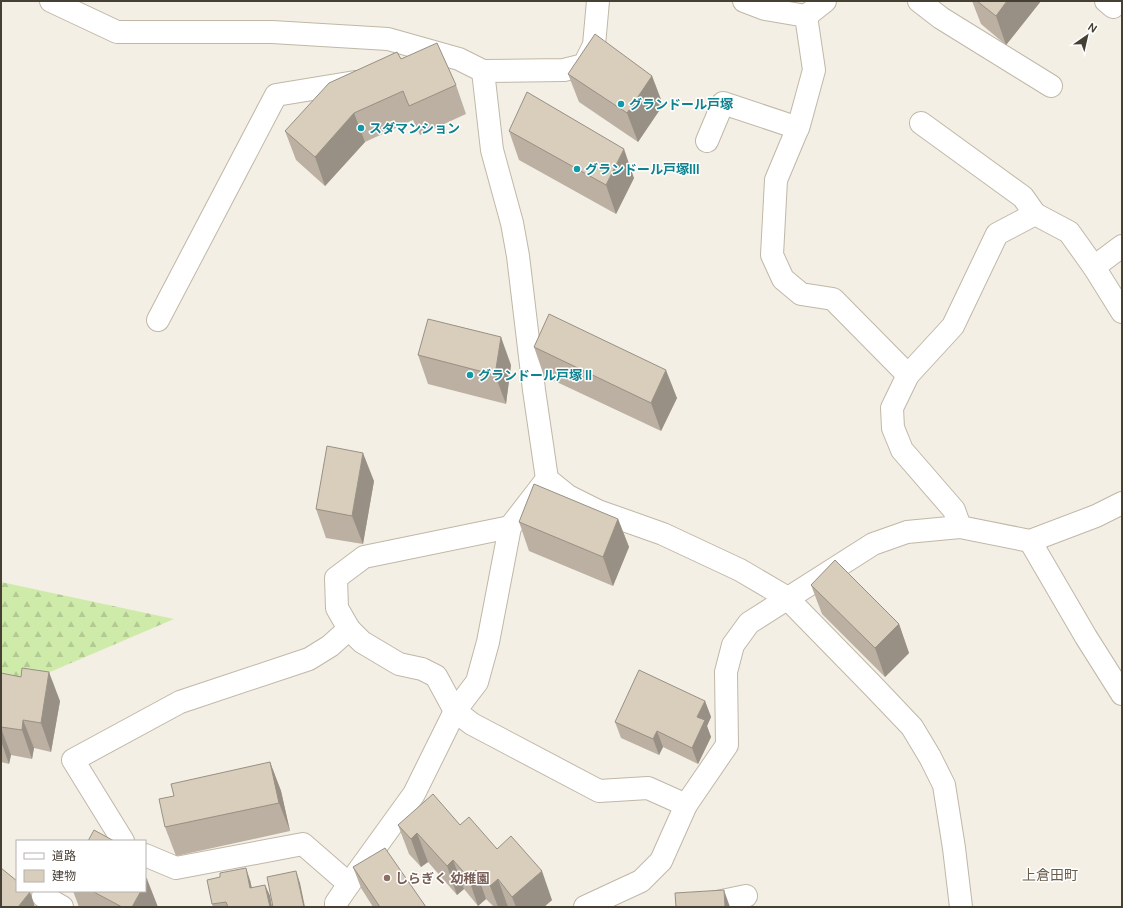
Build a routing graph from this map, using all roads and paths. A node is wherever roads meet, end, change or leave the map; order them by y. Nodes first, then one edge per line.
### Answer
1 (51, 1) edge
2 (598, 1) edge
3 (744, 1) edge
4 (825, 1) edge
5 (919, 1) edge
6 (806, 16) junction
7 (433, 52) junction
8 (405, 68) edge
9 (482, 71) junction
10 (376, 78) edge
11 (1051, 86) dead end
12 (921, 123) dead end
13 (798, 128) junction
14 (707, 141) dead end
15 (1035, 214) junction
16 (1122, 246) edge
17 (1094, 267) junction
18 (1122, 312) edge
19 (158, 320) dead end
20 (908, 375) junction
21 (547, 479) junction
22 (1122, 503) edge
23 (510, 527) junction
24 (960, 527) junction
25 (1030, 541) junction
26 (786, 598) junction
27 (349, 629) junction
28 (1114, 667) edge
29 (1122, 694) edge
30 (455, 711) junction
31 (686, 805) junction
32 (114, 838) edge
33 (146, 855) edge
34 (349, 884) junction
35 (75, 892) edge
36 (43, 896) dead end
37 (746, 896) dead end
38 (62, 907) edge
39 (68, 907) edge
40 (336, 907) edge
41 (585, 907) edge
42 (693, 907) edge
43 (961, 907) edge

1 - 7 street
2 - 9 street
3 - 6 street
4 - 6 street
5 - 11 street
6 - 13 street
7 - 8 street
7 - 9 street
9 - 21 street
10 - 19 street
12 - 15 street
13 - 14 street
13 - 20 street
15 - 17 street
15 - 20 street
16 - 17 street
17 - 18 street
20 - 24 street
21 - 23 street
21 - 26 street
22 - 25 street
23 - 27 street
23 - 30 street
24 - 25 street
24 - 26 street
25 - 28 street
26 - 31 street
26 - 43 street
27 - 30 street
27 - 32 street
28 - 29 street
30 - 31 street
30 - 34 street
31 - 41 street
33 - 34 street
34 - 40 street
35 - 39 street
36 - 38 street
37 - 42 street

